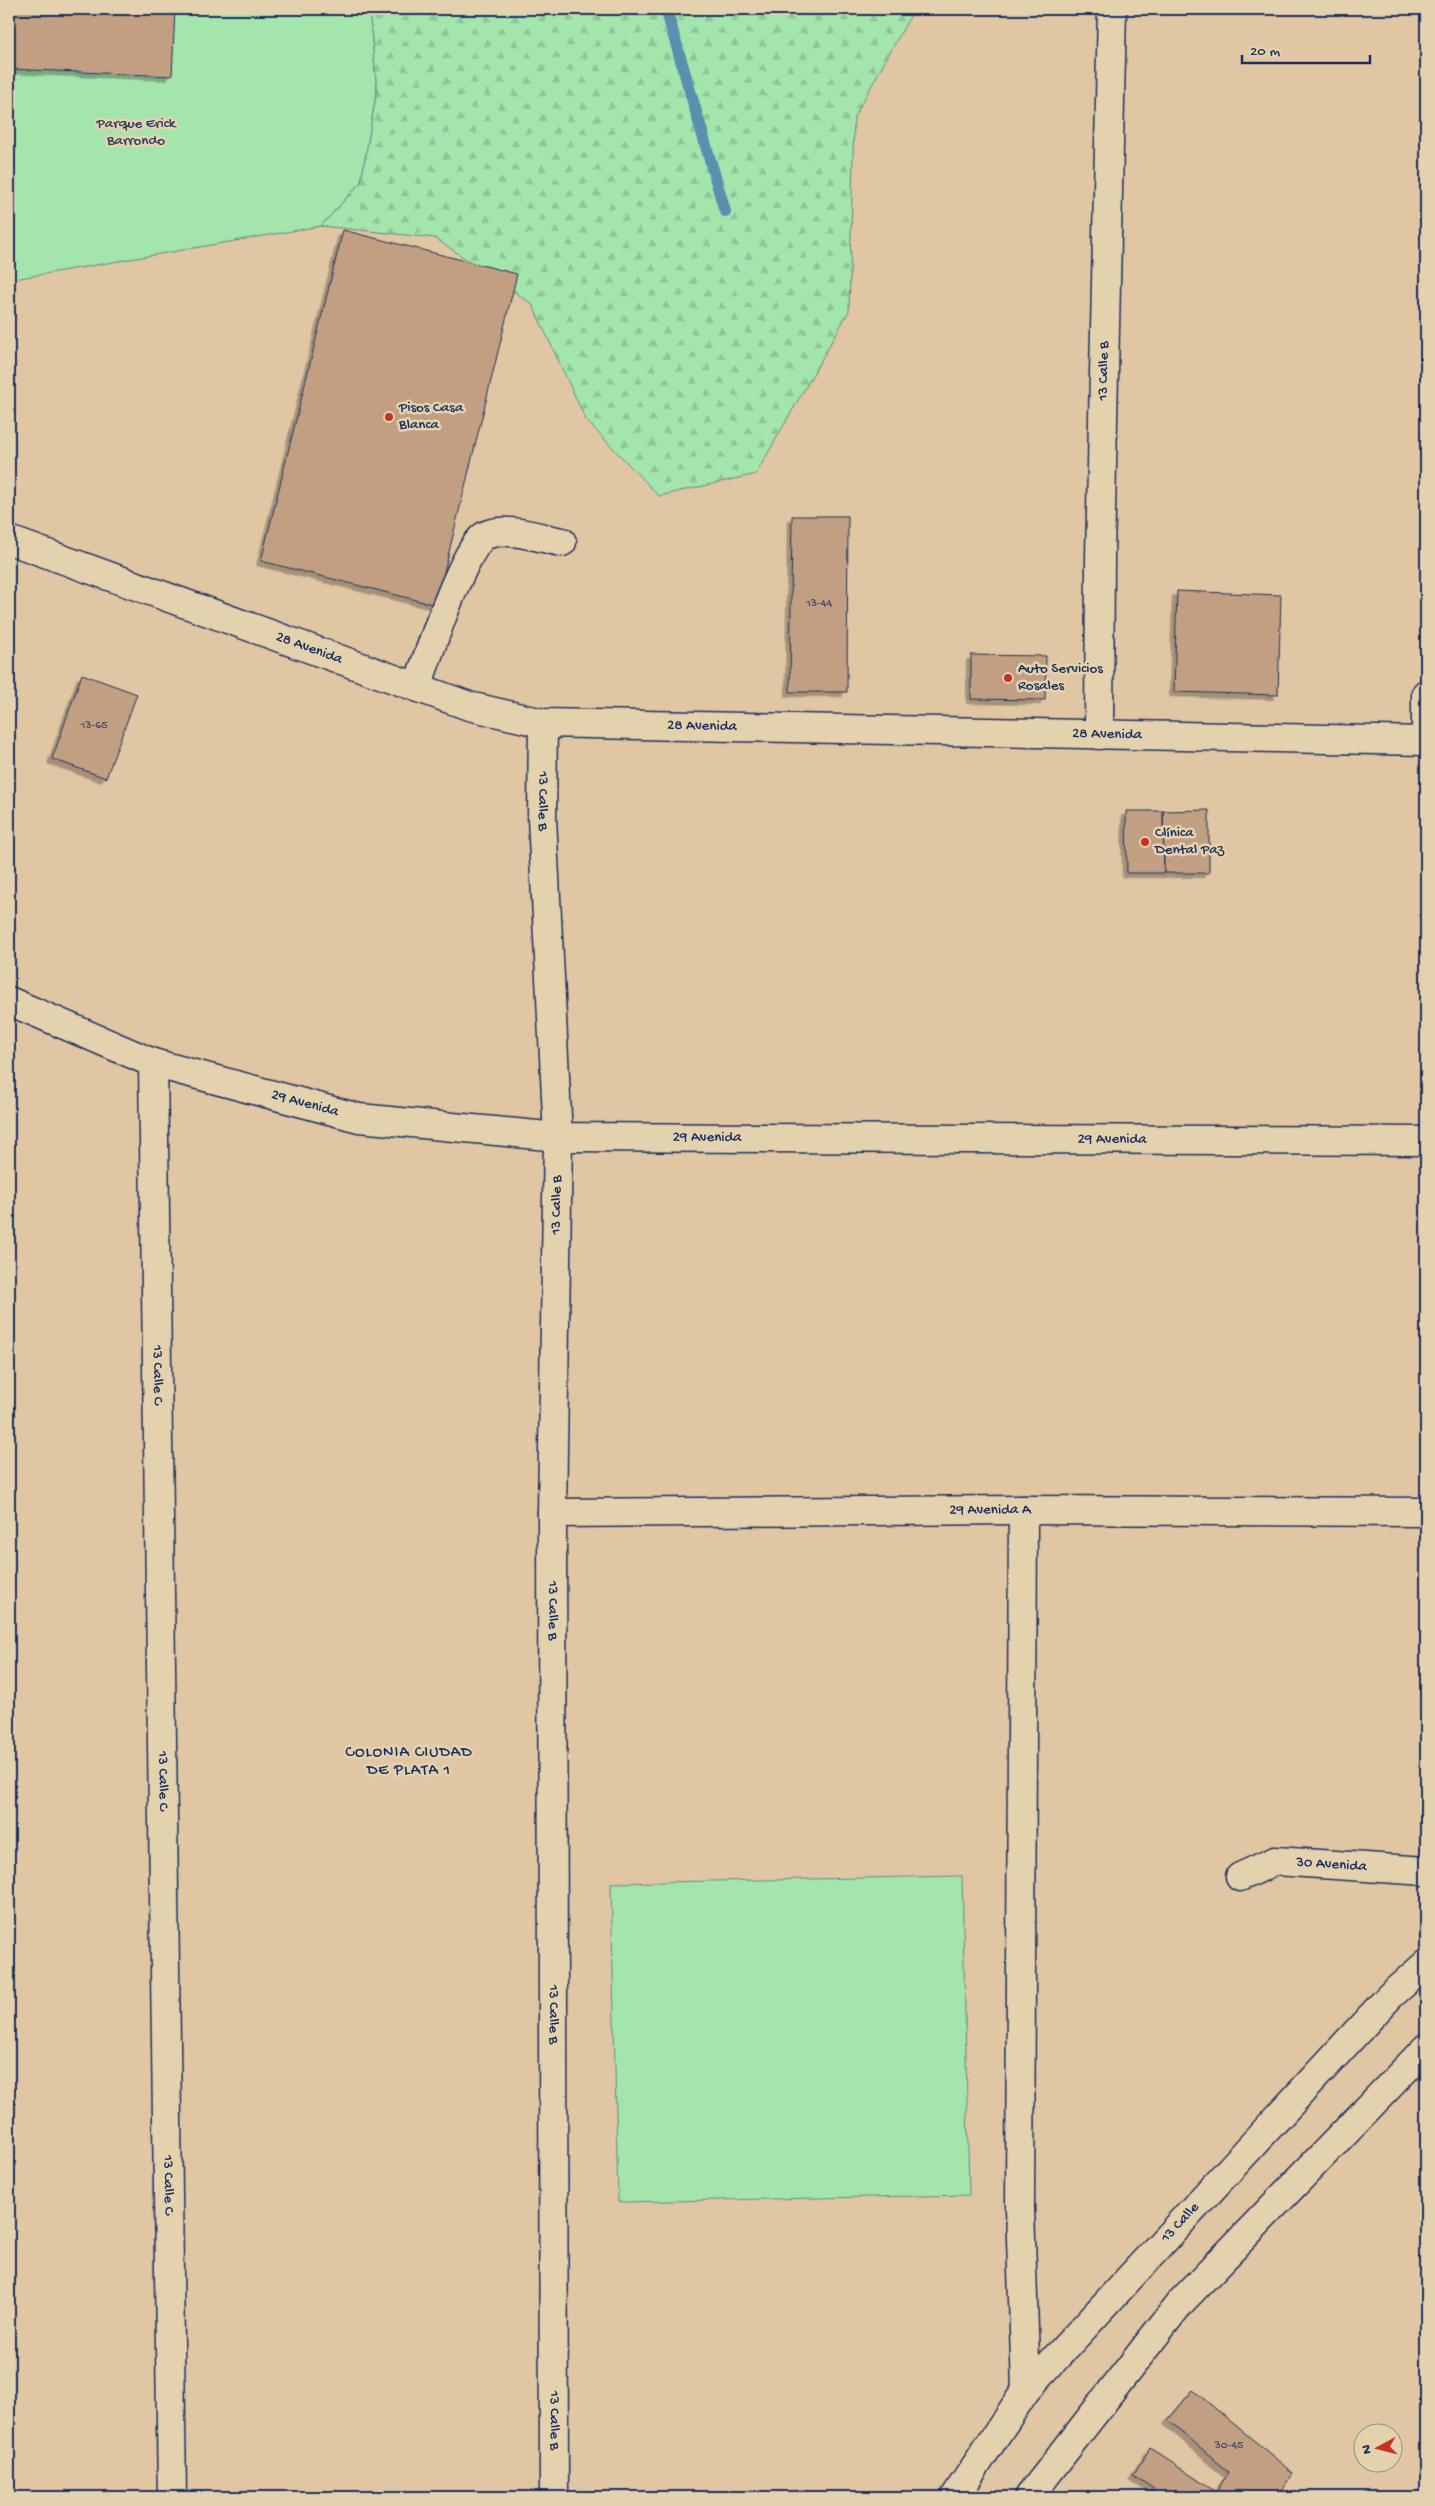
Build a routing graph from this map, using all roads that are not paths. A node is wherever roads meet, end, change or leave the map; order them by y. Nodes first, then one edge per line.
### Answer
1 (1112, 9) edge
2 (9, 540) edge
3 (562, 542) dead end
4 (416, 687) junction
5 (1426, 694) edge
6 (543, 723) junction
7 (1099, 734) junction
8 (1426, 741) edge
9 (9, 1001) edge
10 (153, 1063) junction
11 (558, 1137) junction
12 (1426, 1141) edge
13 (1023, 1510) junction
14 (1426, 1512) edge
15 (552, 1513) junction
16 (1426, 1871) edge
17 (1240, 1877) dead end
18 (1426, 1964) edge
19 (1426, 2048) edge
20 (1026, 2390) junction
21 (172, 2497) edge
22 (554, 2497) edge
23 (955, 2497) edge
24 (1029, 2497) edge

1 - 7 street, 13 Calle B
2 - 4 street, 28 Avenida
3 - 4 street
4 - 6 street, 28 Avenida
5 - 8 street
6 - 7 street, 28 Avenida
6 - 11 street, 13 Calle B
7 - 8 street, 28 Avenida
9 - 10 street, 29 Avenida
10 - 11 street, 29 Avenida
10 - 21 street, 13 Calle C
11 - 12 street, 29 Avenida
11 - 15 street, 13 Calle B
13 - 14 street, 29 Avenida A
13 - 15 street, 29 Avenida A
13 - 20 street
15 - 22 street, 13 Calle B
16 - 17 street, 30 Avenida
18 - 20 street, 13 Calle
19 - 24 street
20 - 23 street, 13 Calle

